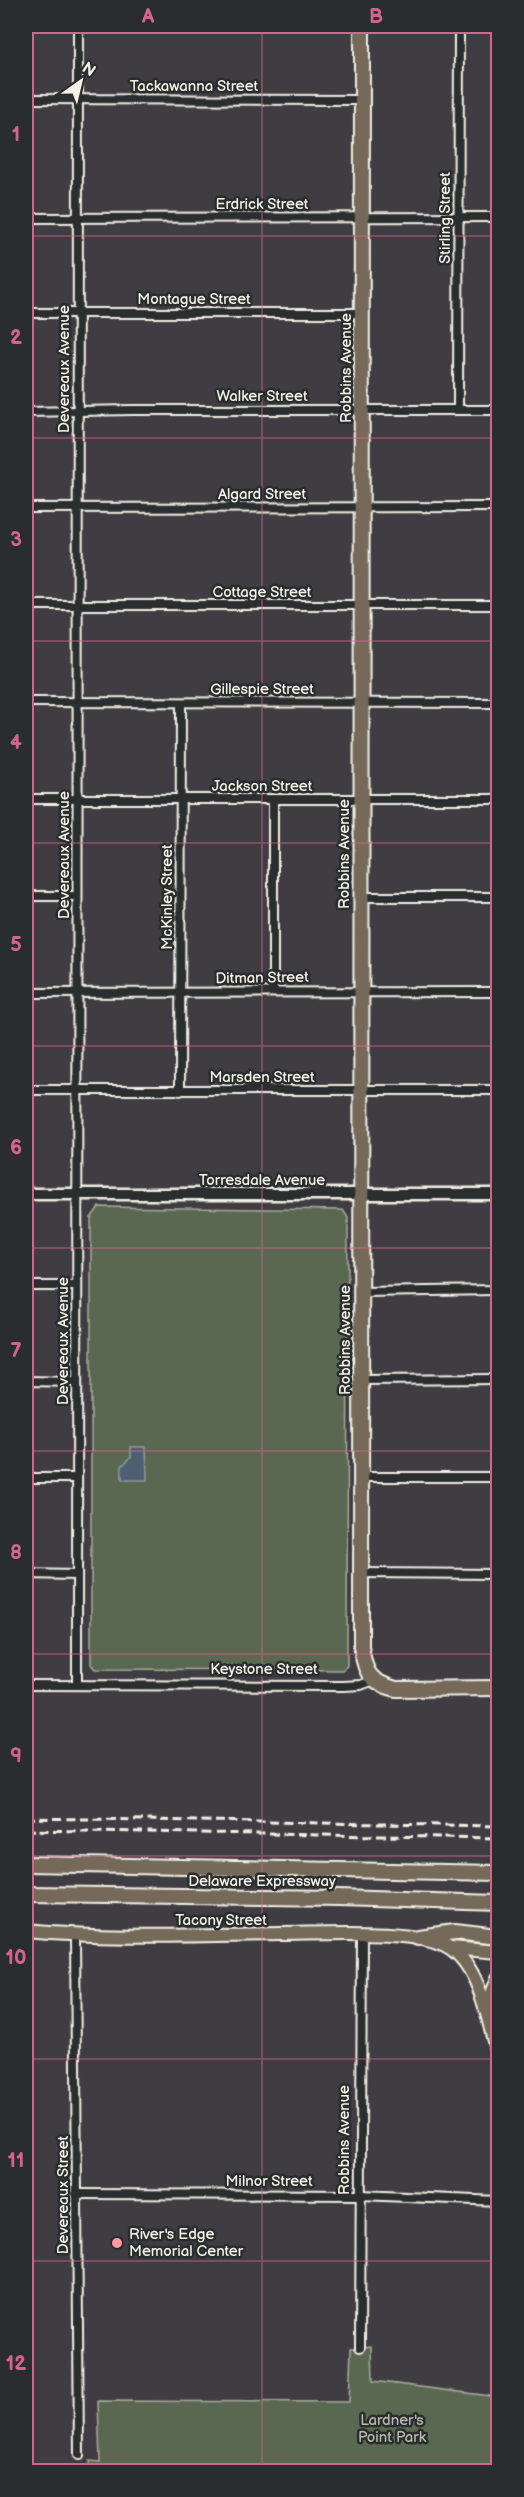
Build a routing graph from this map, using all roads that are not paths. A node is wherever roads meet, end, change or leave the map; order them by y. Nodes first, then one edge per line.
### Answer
1 (78, 26) edge
2 (362, 26) edge
3 (459, 26) edge
4 (26, 99) edge
5 (78, 100) junction
6 (362, 100) junction
7 (363, 217) junction
8 (498, 217) edge
9 (26, 218) edge
10 (78, 218) junction
11 (459, 218) junction
12 (77, 312) junction
13 (26, 313) edge
14 (362, 313) junction
15 (362, 410) junction
16 (458, 410) junction
17 (498, 410) edge
18 (26, 412) edge
19 (78, 412) junction
20 (362, 507) junction
21 (498, 507) edge
22 (26, 508) edge
23 (78, 509) junction
24 (26, 605) edge
25 (77, 605) junction
26 (498, 605) edge
27 (362, 606) junction
28 (26, 702) edge
29 (77, 702) junction
30 (363, 702) junction
31 (498, 702) edge
32 (181, 703) junction
33 (26, 799) edge
34 (78, 799) junction
35 (360, 799) junction
36 (498, 799) edge
37 (181, 800) junction
38 (273, 800) junction
39 (26, 896) edge
40 (77, 896) junction
41 (362, 897) junction
42 (498, 897) edge
43 (273, 991) junction
44 (361, 992) junction
45 (498, 992) edge
46 (26, 993) edge
47 (77, 993) junction
48 (181, 993) junction
49 (26, 1090) edge
50 (77, 1090) junction
51 (498, 1090) edge
52 (180, 1091) junction
53 (361, 1091) junction
54 (26, 1194) edge
55 (76, 1194) junction
56 (498, 1194) edge
57 (361, 1195) junction
58 (26, 1286) edge
59 (76, 1286) junction
60 (498, 1290) edge
61 (361, 1292) junction
62 (498, 1379) edge
63 (362, 1380) junction
64 (26, 1381) edge
65 (76, 1382) junction
66 (361, 1477) junction
67 (498, 1477) edge
68 (26, 1478) edge
69 (76, 1478) junction
70 (360, 1573) junction
71 (26, 1574) edge
72 (498, 1574) edge
73 (76, 1575) junction
74 (374, 1680) junction
75 (26, 1685) edge
76 (77, 1685) junction
77 (498, 1688) edge
78 (26, 1864) edge
79 (498, 1873) edge
80 (26, 1894) edge
81 (498, 1903) edge
82 (26, 1931) edge
83 (362, 1934) junction
84 (75, 1936) junction
85 (418, 1937) junction
86 (498, 1937) edge
87 (450, 1948) junction
88 (498, 1952) edge
89 (498, 1978) edge
90 (487, 2016) junction
91 (498, 2058) edge
92 (76, 2194) junction
93 (361, 2195) junction
94 (498, 2201) edge
95 (360, 2347) dead end
96 (79, 2455) dead end

1 - 5 street, Devereaux Avenue
2 - 6 highway, Robbins Avenue
3 - 11 street, Stirling Street
4 - 5 street, Tackawanna Street
5 - 6 street, Tackawanna Street
5 - 10 street, Devereaux Avenue
6 - 7 highway, Robbins Avenue
7 - 10 street, Erdrick Street
7 - 11 street, Erdrick Street
7 - 14 highway, Robbins Avenue
8 - 11 street, Erdrick Street
9 - 10 street, Erdrick Street
10 - 12 street, Devereaux Avenue
11 - 16 street, Stirling Street
12 - 13 street, Montague Street
12 - 14 street, Montague Street
12 - 19 street, Devereaux Avenue
14 - 15 highway, Robbins Avenue
15 - 16 street, Walker Street
15 - 19 street, Walker Street
15 - 20 highway, Robbins Avenue
16 - 17 street, Walker Street
18 - 19 street, Walker Street
19 - 23 street, Devereaux Avenue
20 - 21 street, Algard Street
20 - 23 street, Algard Street
20 - 27 highway, Robbins Avenue
22 - 23 street, Algard Street
23 - 25 street, Devereaux Avenue
24 - 25 street, Cottage Street
25 - 27 street, Cottage Street
25 - 29 street, Devereaux Avenue
26 - 27 street, Cottage Street
27 - 30 highway, Robbins Avenue
28 - 29 street, Gillespie Street
29 - 32 street, Gillespie Street
29 - 34 street, Devereaux Avenue
30 - 31 street, Gillespie Street
30 - 32 street, Gillespie Street
30 - 35 highway, Robbins Avenue
32 - 37 street, McKinley Street
33 - 34 street, Jackson Street
34 - 37 street, Jackson Street
34 - 40 street, Devereaux Avenue
35 - 36 street, Jackson Street
35 - 38 street, Jackson Street
35 - 41 highway, Robbins Avenue
37 - 38 street, Jackson Street
37 - 48 street, McKinley Street
38 - 43 street
39 - 40 street
40 - 47 street, Devereaux Avenue
41 - 42 street
41 - 44 highway, Robbins Avenue
43 - 44 street, Ditman Street
43 - 48 street, Ditman Street
44 - 45 street, Ditman Street
44 - 53 highway, Robbins Avenue
46 - 47 street, Ditman Street
47 - 48 street, Ditman Street
47 - 50 street, Devereaux Avenue
48 - 52 street, McKinley Street
49 - 50 street, Marsden Street
50 - 52 street, Marsden Street
50 - 55 street, Devereaux Avenue
51 - 53 street, Marsden Street
52 - 53 street, Marsden Street
53 - 57 highway, Robbins Avenue
54 - 55 street, Torresdale Avenue
55 - 57 street, Torresdale Avenue
55 - 59 street, Devereaux Avenue
56 - 57 street, Torresdale Avenue
57 - 61 highway, Robbins Avenue
58 - 59 street
59 - 65 street, Devereaux Avenue
60 - 61 street
61 - 63 highway, Robbins Avenue
62 - 63 street
63 - 66 highway, Robbins Avenue
64 - 65 street
65 - 69 street, Devereaux Avenue
66 - 67 street
66 - 70 highway, Robbins Avenue
68 - 69 street
69 - 73 street, Devereaux Avenue
70 - 72 street
70 - 74 highway, Robbins Avenue
71 - 73 street
73 - 76 street, Devereaux Avenue
74 - 76 street, Keystone Street
74 - 77 highway, Keystone Street
75 - 76 street, Keystone Street
78 - 79 highway, Delaware Expressway
80 - 81 highway, Delaware Expressway
82 - 84 main road, Tacony Street
83 - 84 main road, Tacony Street
83 - 85 main road, Tacony Street
83 - 93 street, Robbins Avenue
84 - 92 street, Devereaux Street
85 - 86 highway
85 - 87 main road, Tacony Street
87 - 88 main road
87 - 90 main road
89 - 90 main road
90 - 91 main road
92 - 93 street, Milnor Street
92 - 96 street, Devereaux Street
93 - 94 street, Milnor Street
93 - 95 street, Robbins Avenue

